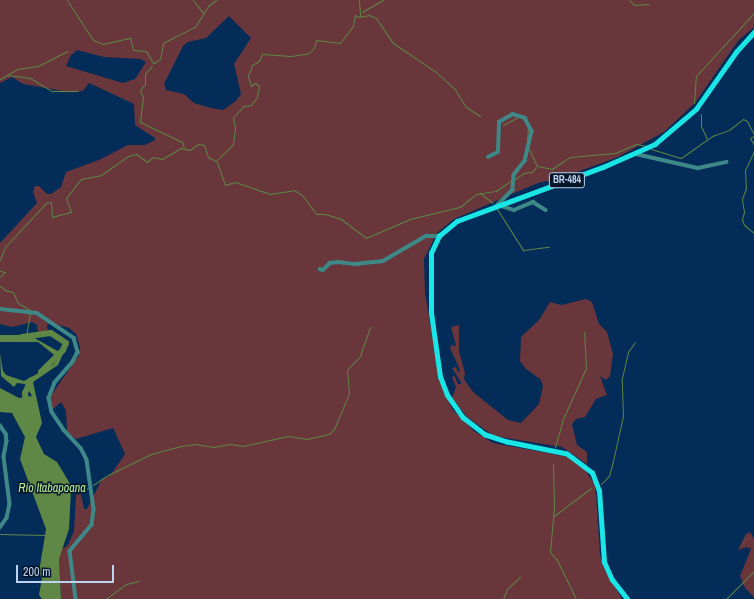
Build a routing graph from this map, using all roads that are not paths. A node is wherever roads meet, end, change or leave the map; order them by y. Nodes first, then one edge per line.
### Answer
1 (754, 32) edge
2 (636, 154) junction
3 (488, 157) dead end
4 (726, 162) dead end
5 (498, 205) junction
6 (546, 210) dead end
7 (439, 236) junction
8 (320, 269) dead end
9 (0, 309) edge
10 (0, 425) edge
11 (0, 528) edge
12 (76, 599) edge
13 (627, 599) edge

1 - 2 main road, BR-484
2 - 4 street
2 - 5 main road, BR-484
3 - 5 street
5 - 6 street
5 - 7 main road, BR-484
7 - 8 street
7 - 13 main road, BR-484
9 - 12 street
10 - 11 street

